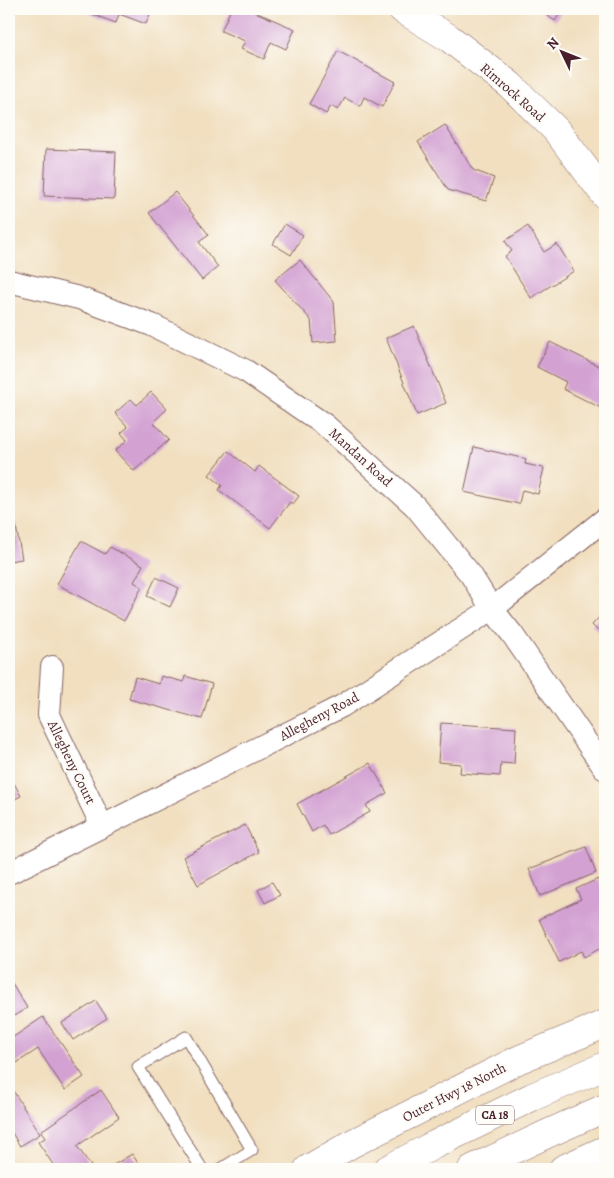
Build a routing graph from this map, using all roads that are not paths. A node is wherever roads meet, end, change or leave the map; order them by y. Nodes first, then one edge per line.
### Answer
1 (402, 9) edge
2 (605, 195) edge
3 (9, 281) edge
4 (605, 520) edge
5 (492, 609) junction
6 (52, 667) dead end
7 (605, 769) edge
8 (102, 826) junction
9 (9, 873) edge
10 (605, 1024) edge
11 (605, 1066) edge
12 (605, 1108) edge
13 (605, 1150) edge
14 (202, 1169) edge
15 (221, 1169) edge
16 (308, 1169) edge
17 (388, 1169) edge
18 (472, 1169) edge
19 (563, 1169) edge

1 - 2 street, Rimrock Road
3 - 5 street, Mandan Road
4 - 5 street, Allegheny Road
5 - 7 street, Mandan Road
5 - 8 street, Allegheny Road
6 - 8 street, Allegheny Court
8 - 9 street, Allegheny Road
10 - 16 street, Outer Hwy 18 North
11 - 17 street, CA 18
12 - 18 street
13 - 19 street
14 - 15 lane

